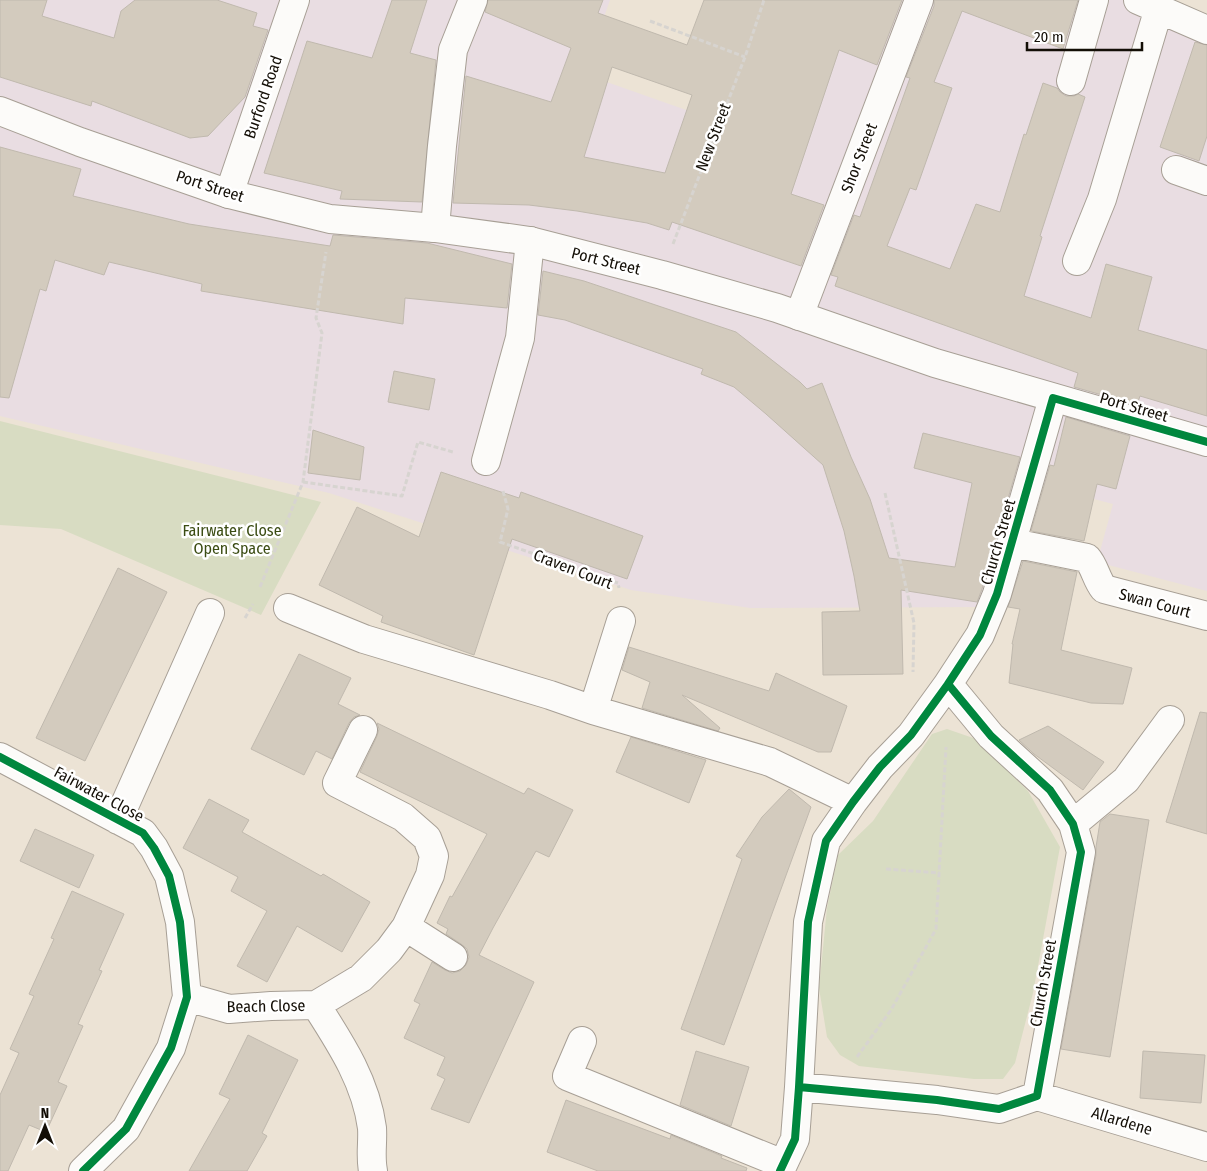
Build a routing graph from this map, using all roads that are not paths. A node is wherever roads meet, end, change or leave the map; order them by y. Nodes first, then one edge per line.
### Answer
1 (295, 0) edge
2 (473, 0) edge
3 (919, 0) edge
4 (1094, 0) edge
5 (1148, 4) edge
6 (1207, 30) edge
7 (1071, 81) dead end
8 (0, 111) edge
9 (1176, 170) dead end
10 (1207, 181) edge
11 (229, 194) junction
12 (435, 228) junction
13 (530, 241) junction
14 (1077, 261) dead end
15 (799, 316) junction
16 (1053, 398) junction
17 (1207, 442) edge
18 (486, 461) road end
19 (1013, 543) junction
20 (288, 608) dead end
21 (210, 613) dead end
22 (1207, 616) edge
23 (621, 621) road end
24 (948, 684) junction
25 (593, 710) junction
26 (1170, 720) dead end
27 (363, 730) dead end
28 (0, 757) edge
29 (853, 802) junction
30 (118, 820) junction
31 (1073, 824) junction
32 (406, 927) junction
33 (453, 958) dead end
34 (187, 997) junction
35 (316, 1005) junction
36 (582, 1041) dead end
37 (799, 1087) junction
38 (1037, 1096) junction
39 (1207, 1147) edge
40 (781, 1167) edge
41 (83, 1171) edge
42 (373, 1171) edge

1 - 11 street, Burford Road
2 - 12 street
3 - 15 street, Shor Street
4 - 7 street
5 - 6 street
5 - 14 street
8 - 11 street, Port Street
9 - 10 street
11 - 12 street, Port Street
12 - 13 street, Port Street
13 - 15 street, Port Street
13 - 18 street
15 - 16 street, Port Street
16 - 17 street, Port Street
16 - 19 street, Church Street
19 - 22 street, Swan Court
19 - 24 street, Church Street
20 - 25 street
21 - 30 street
23 - 25 street
24 - 29 street, Church Street
24 - 31 street, Church Street
25 - 29 street
26 - 31 street
27 - 32 street, Beach Close
28 - 30 street, Fairwater Close
29 - 37 street, Church Street
30 - 34 street, Fairwater Close
31 - 38 street, Church Street
32 - 33 street
32 - 35 street, Beach Close
34 - 35 street, Beach Close
34 - 41 street, Fairwater Close
35 - 42 street, Beach Close
36 - 40 street
37 - 38 street
37 - 40 street, Church Street
38 - 39 street, Allardene

